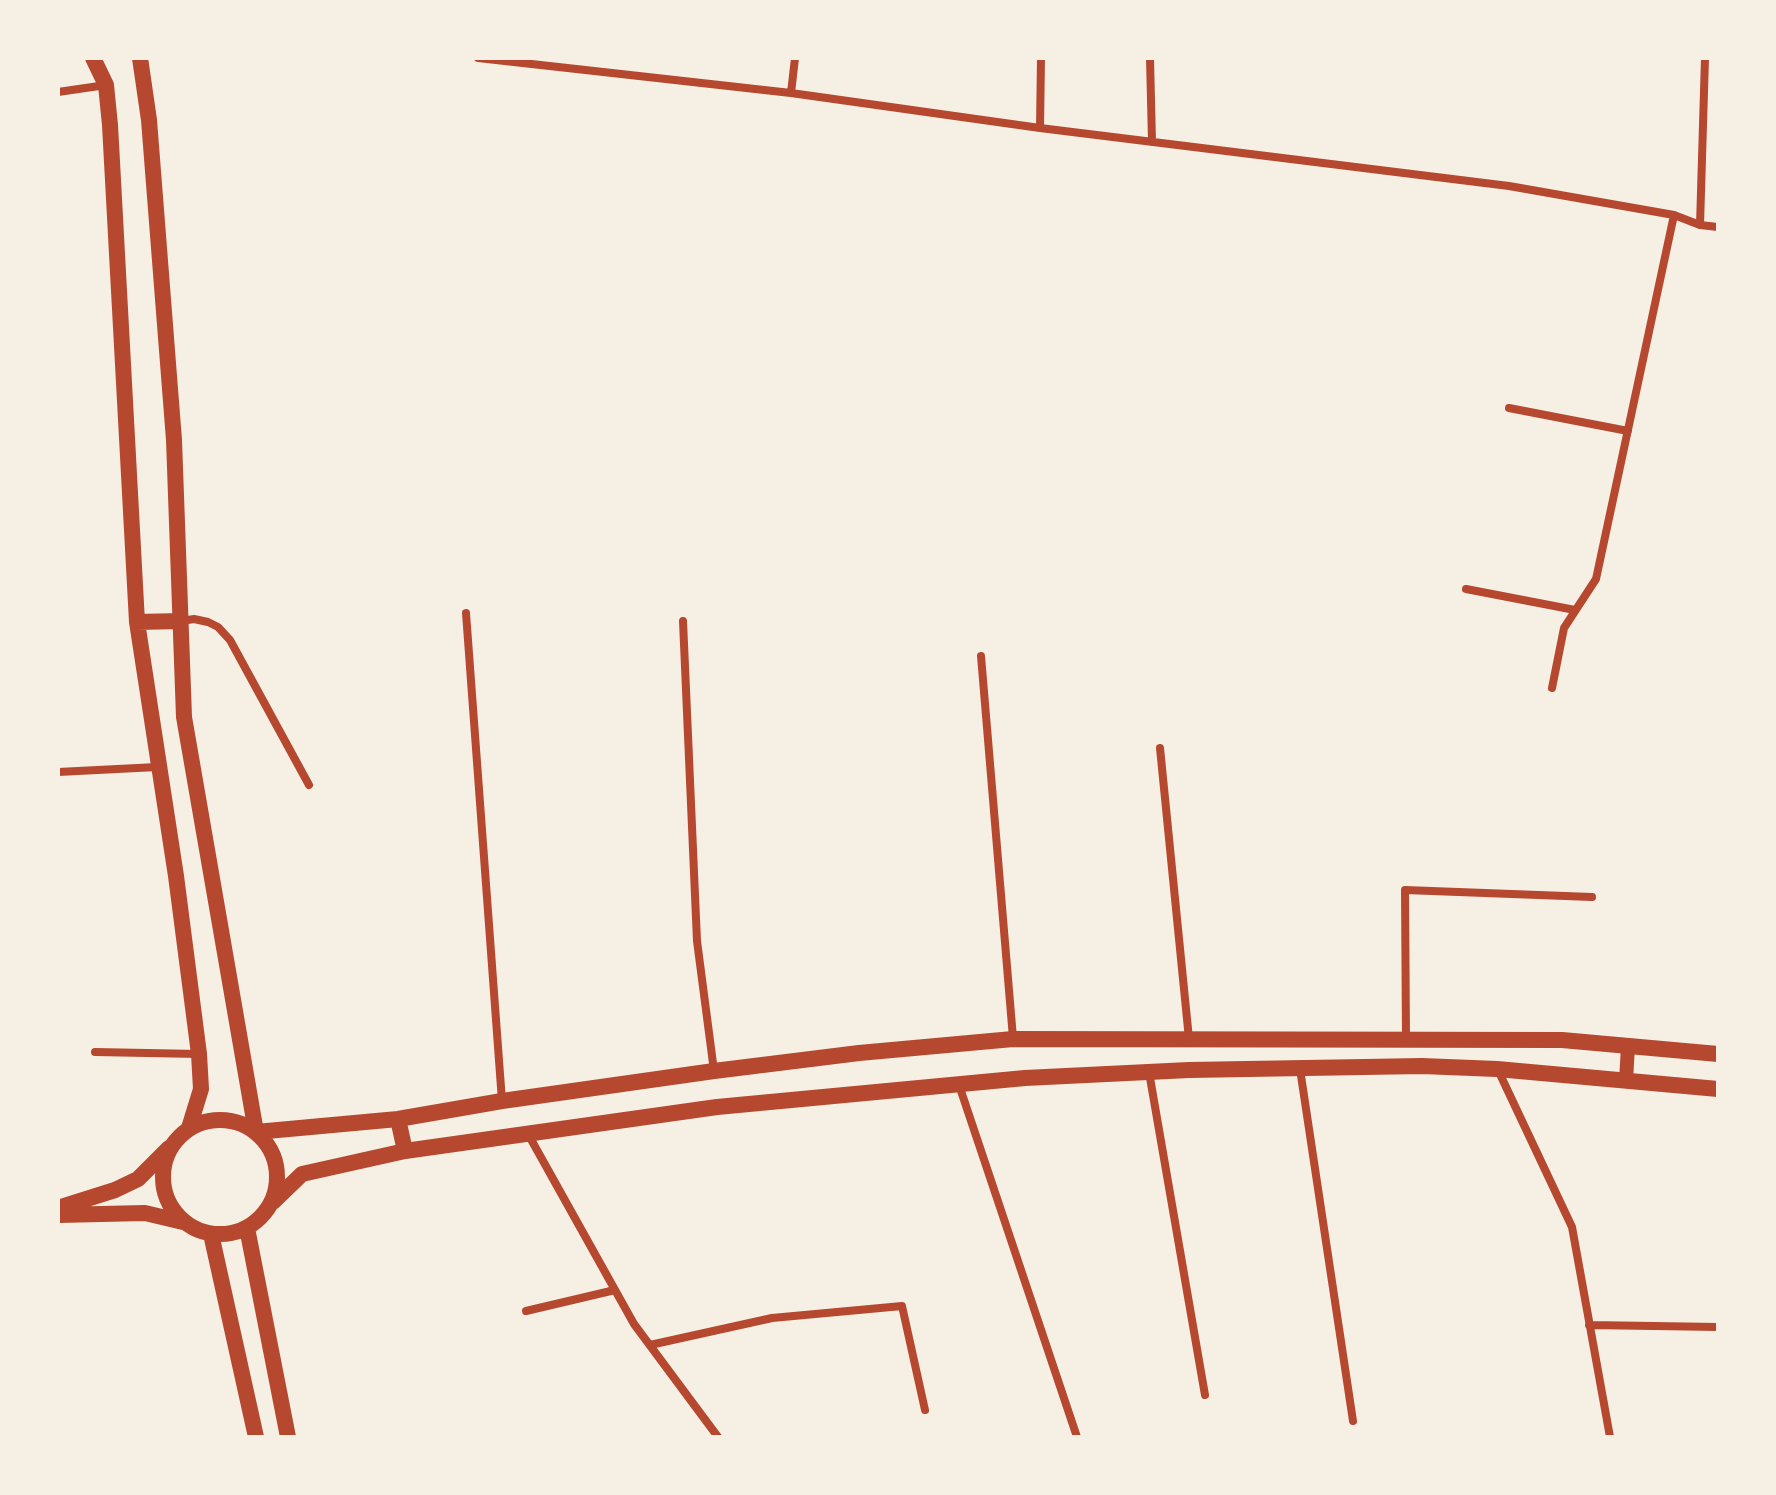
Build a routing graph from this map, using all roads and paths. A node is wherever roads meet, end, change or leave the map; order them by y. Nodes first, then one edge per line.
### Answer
1 (93, 58) edge
2 (140, 58) edge
3 (478, 58) edge
4 (795, 58) edge
5 (1041, 58) edge
6 (1150, 58) edge
7 (1705, 58) edge
8 (106, 85) junction
9 (58, 92) edge
10 (791, 93) junction
11 (1040, 128) junction
12 (1152, 142) junction
13 (1674, 215) junction
14 (1700, 225) junction
15 (1718, 227) edge
16 (1509, 408) dead end
17 (1628, 431) junction
18 (1466, 589) dead end
19 (1575, 610) junction
20 (466, 613) dead end
21 (181, 621) junction
22 (683, 621) dead end
23 (137, 622) junction
24 (981, 656) dead end
25 (1552, 688) dead end
26 (1160, 748) dead end
27 (157, 767) junction
28 (58, 772) edge
29 (309, 785) dead end
30 (1592, 897) dead end
31 (1013, 1039) junction
32 (1189, 1039) junction
33 (1406, 1039) junction
34 (1628, 1046) junction
35 (95, 1052) dead end
36 (199, 1054) junction
37 (1718, 1054) edge
38 (1300, 1069) junction
39 (1497, 1069) junction
40 (714, 1071) junction
41 (1149, 1072) junction
42 (1626, 1081) junction
43 (958, 1084) junction
44 (1718, 1089) edge
45 (502, 1101) junction
46 (398, 1119) junction
47 (189, 1128) junction
48 (256, 1132) junction
49 (527, 1133) junction
50 (173, 1144) junction
51 (405, 1151) junction
52 (273, 1202) junction
53 (58, 1208) edge
54 (58, 1215) edge
55 (184, 1222) junction
56 (247, 1228) junction
57 (211, 1234) junction
58 (615, 1290) junction
59 (526, 1311) dead end
60 (1589, 1325) junction
61 (1718, 1327) edge
62 (650, 1345) junction
63 (1205, 1395) dead end
64 (925, 1410) dead end
65 (1353, 1421) dead end
66 (256, 1437) edge
67 (288, 1437) edge
68 (718, 1437) edge
69 (1077, 1437) edge
70 (1610, 1437) edge

1 - 8 main road
2 - 21 main road
3 - 10 street
4 - 10 street
5 - 11 street
6 - 12 street
7 - 14 street
8 - 9 street
8 - 23 main road
10 - 11 street
11 - 12 street
12 - 13 street
13 - 14 street
13 - 17 street
14 - 15 street
16 - 17 street
17 - 19 street
18 - 19 street
19 - 25 street
20 - 45 street
21 - 23 main road
21 - 29 street
21 - 48 main road
22 - 40 street
23 - 27 main road
24 - 31 street
26 - 32 street
27 - 28 street
27 - 36 main road
30 - 33 street
31 - 32 main road
31 - 40 main road
32 - 33 main road
33 - 34 main road
34 - 37 main road
34 - 42 street
35 - 36 street
36 - 47 main road
38 - 39 main road
38 - 41 main road
38 - 65 street
39 - 42 main road
39 - 60 street
40 - 45 main road
41 - 43 main road
41 - 63 street
42 - 44 main road
43 - 49 main road
43 - 69 street
45 - 46 main road
46 - 48 main road
46 - 51 main road
47 - 48 main road
47 - 50 main road
48 - 52 main road
49 - 51 main road
49 - 58 street
50 - 53 main road
50 - 55 main road
51 - 52 main road
52 - 56 main road
54 - 55 main road
55 - 57 main road
56 - 57 main road
56 - 67 main road
57 - 66 main road
58 - 59 street
58 - 62 street
60 - 61 street
60 - 70 street
62 - 64 street
62 - 68 street

